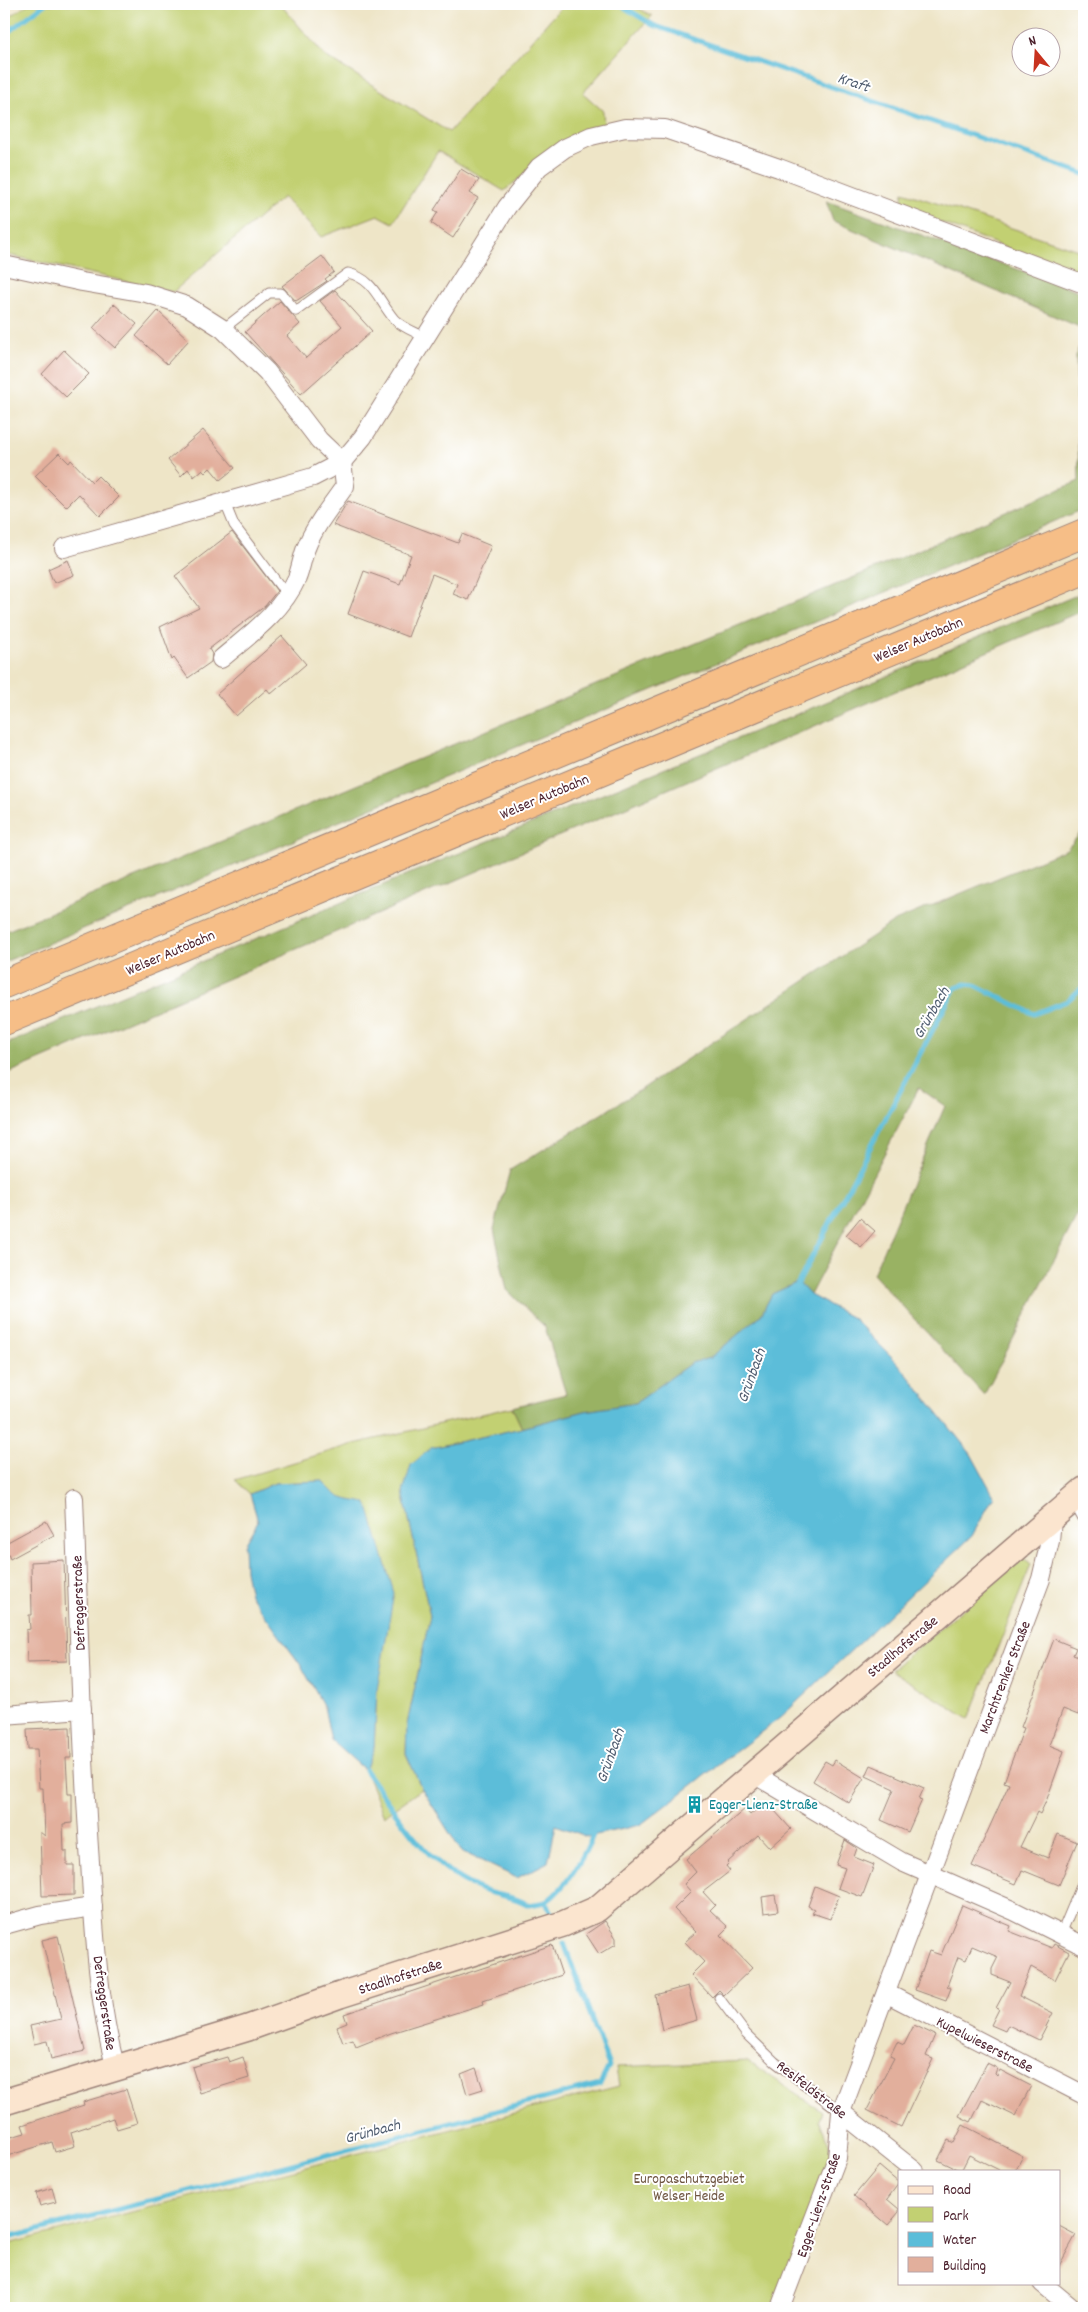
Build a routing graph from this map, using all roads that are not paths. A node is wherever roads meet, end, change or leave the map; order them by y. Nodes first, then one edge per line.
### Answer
1 (4, 264) edge
2 (1084, 284) edge
3 (223, 330) junction
4 (425, 337) junction
5 (342, 462) junction
6 (225, 504) junction
7 (1084, 533) edge
8 (64, 548) dead end
9 (1084, 570) edge
10 (288, 592) junction
11 (221, 659) dead end
12 (4, 984) edge
13 (4, 1021) edge
14 (74, 1498) dead end
15 (1080, 1504) edge
16 (1052, 1518) junction
17 (82, 1709) junction
18 (4, 1715) edge
19 (752, 1773) junction
20 (929, 1874) junction
21 (1084, 1879) edge
22 (93, 1907) junction
23 (4, 1925) edge
24 (1061, 1934) junction
25 (1084, 1946) edge
26 (886, 1993) junction
27 (719, 1998) dead end
28 (116, 2069) junction
29 (1084, 2095) edge
30 (4, 2102) edge
31 (841, 2112) junction
32 (914, 2170) edge
33 (1043, 2284) edge
34 (780, 2308) edge
35 (1072, 2308) edge

1 - 3 street
2 - 4 street
3 - 4 lane
3 - 5 street
4 - 5 street
5 - 6 street
5 - 10 street
6 - 8 street
6 - 10 lane
7 - 12 highway
9 - 13 highway, Welser Autobahn
10 - 11 street
14 - 17 street, Defreggerstraße
15 - 16 street
16 - 19 street, Stadlhofstraße
16 - 20 street, Marchtrenker Straße
17 - 18 street
17 - 22 street, Defreggerstraße
19 - 20 street
19 - 28 street, Stadlhofstraße
20 - 24 street
20 - 26 street, Egger-Lienz-Straße
21 - 24 lane
22 - 23 street
22 - 28 street, Defreggerstraße
24 - 25 street
26 - 29 street, Kupelwieserstraße
26 - 31 street, Egger-Lienz-Straße
27 - 31 lane, Reslfeldstraße
28 - 30 street, Stadlhofstraße
31 - 32 street, Reslfeldstraße
31 - 34 street, Egger-Lienz-Straße
33 - 35 street

